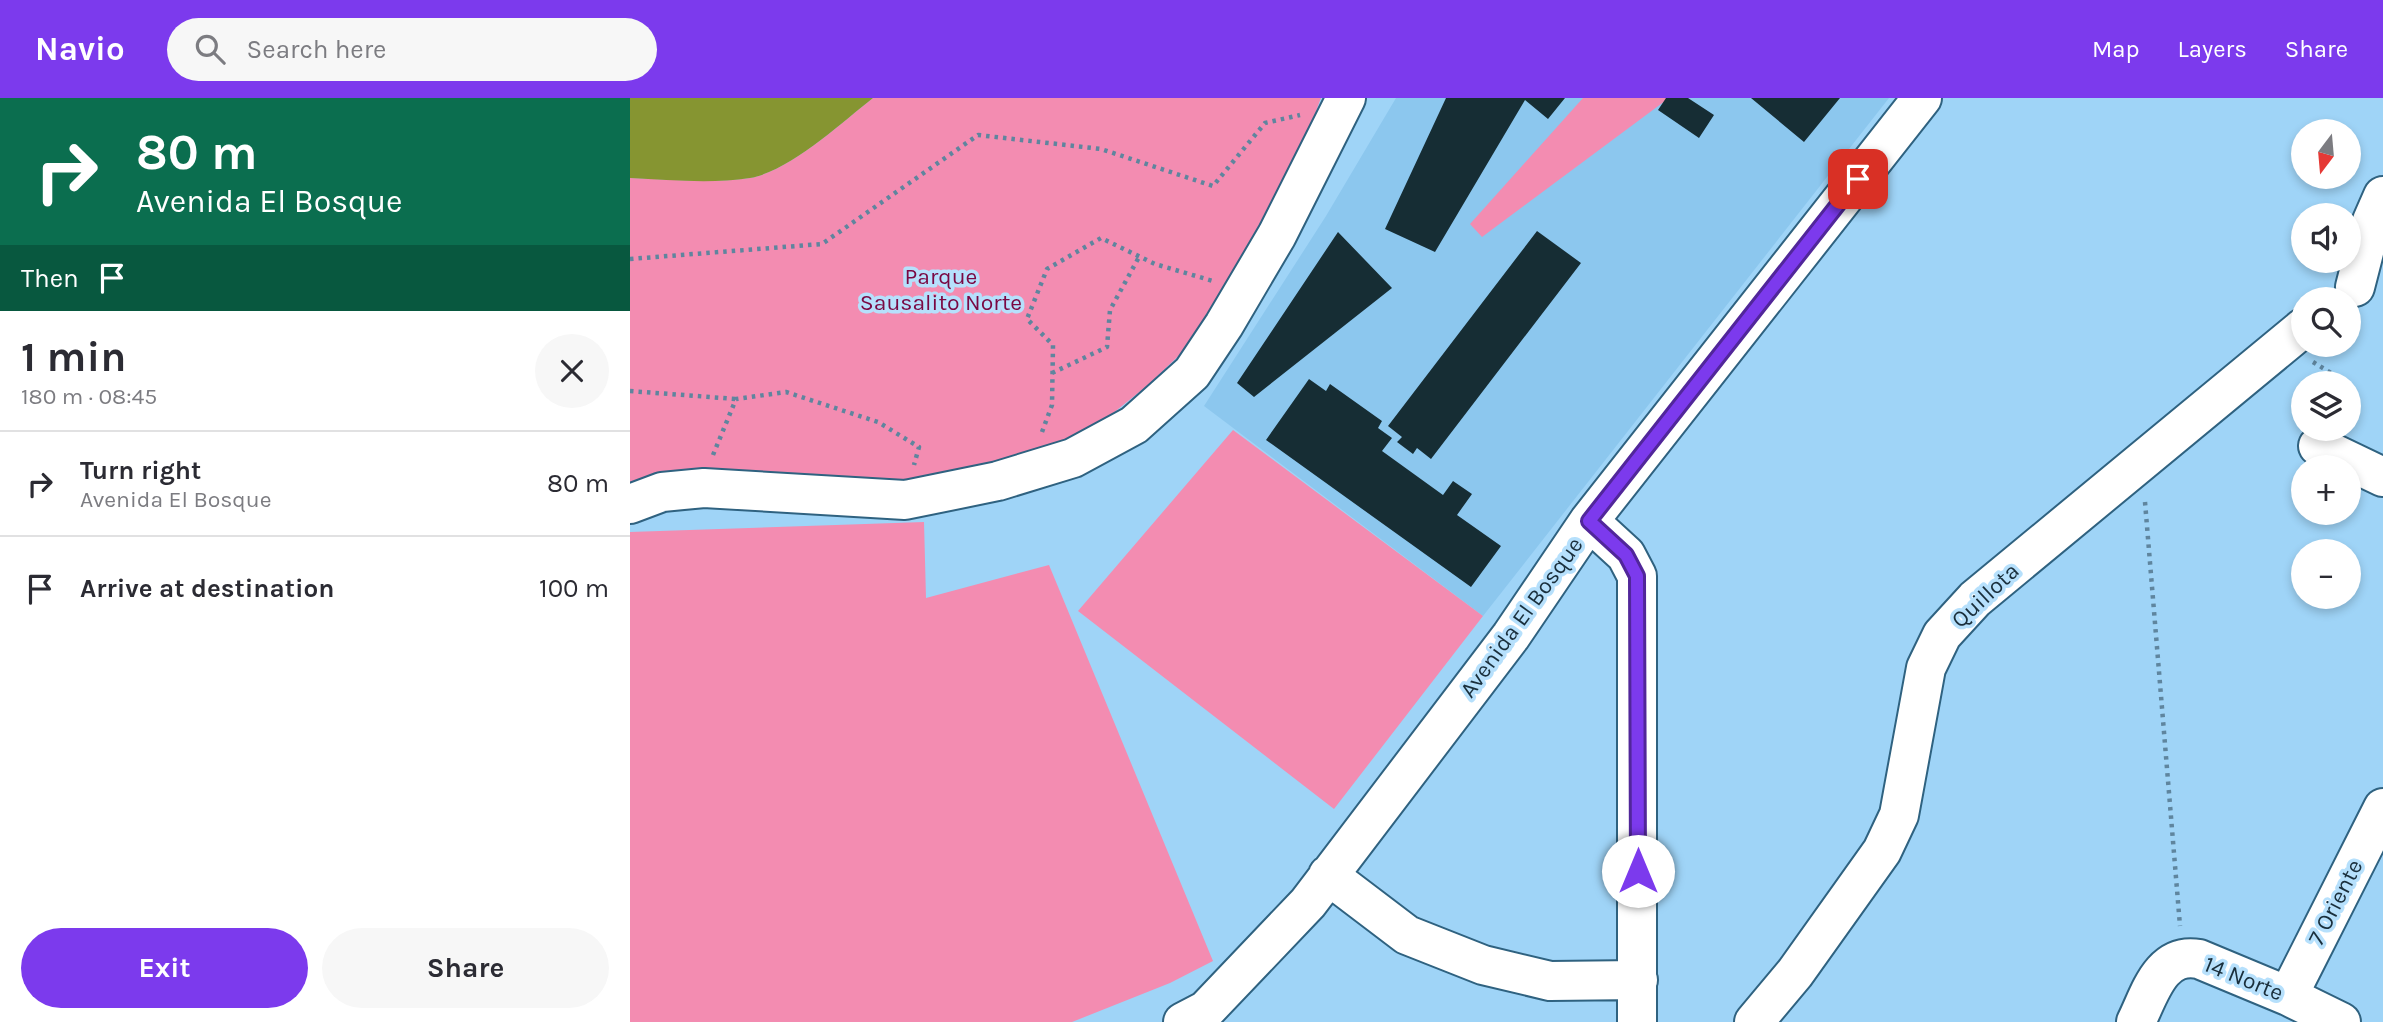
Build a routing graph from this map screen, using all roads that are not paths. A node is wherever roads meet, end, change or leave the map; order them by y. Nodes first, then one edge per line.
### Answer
1 (1922, 98) edge
2 (1344, 102) edge
3 (2383, 195) edge
4 (2359, 284) edge
5 (2291, 338) edge
6 (2318, 446) dead end
7 (2383, 477) edge
8 (630, 504) edge
9 (1589, 521) junction
10 (2383, 808) edge
11 (1328, 875) junction
12 (1638, 980) junction
13 (2288, 996) junction
14 (1201, 1018) edge
15 (1637, 1022) edge
16 (1754, 1022) edge
17 (2136, 1022) edge
18 (2341, 1022) edge

1 - 9 street, Avenida El Bosque
2 - 8 street
3 - 4 street
5 - 16 street, Quillota
6 - 7 street
9 - 11 street, Avenida El Bosque
9 - 12 street
10 - 13 street, 7 Oriente
11 - 12 street
11 - 14 street, Avenida El Bosque
12 - 15 street
13 - 17 street, 14 Norte
13 - 18 street, 14 Norte

